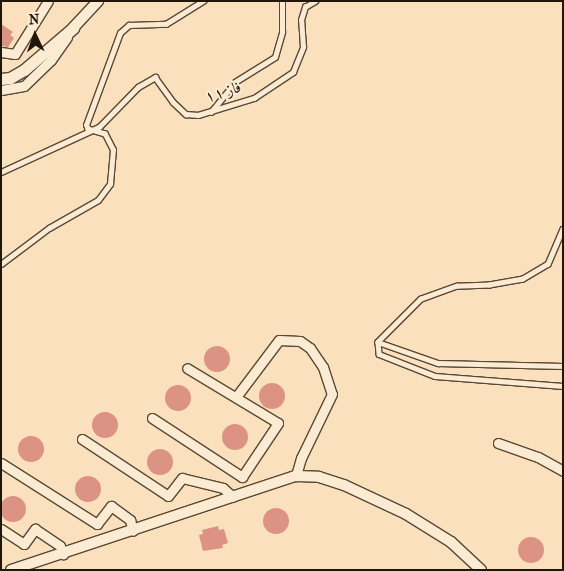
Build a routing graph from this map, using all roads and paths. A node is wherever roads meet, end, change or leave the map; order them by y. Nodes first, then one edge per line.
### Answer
1 (48, 1) edge
2 (98, 1) edge
3 (203, 1) edge
4 (282, 1) edge
5 (315, 1) edge
6 (73, 28) junction
7 (1, 52) edge
8 (1, 79) edge
9 (1, 90) edge
10 (211, 112) junction
11 (93, 130) junction
12 (1, 172) edge
13 (563, 229) edge
14 (1, 264) edge
15 (378, 342) junction
16 (563, 366) edge
17 (187, 368) dead end
18 (563, 386) edge
19 (236, 397) junction
20 (152, 418) dead end
21 (82, 439) dead end
22 (498, 443) dead end
23 (1, 463) edge
24 (563, 471) edge
25 (296, 476) junction
26 (233, 497) junction
27 (1, 529) edge
28 (133, 531) junction
29 (63, 554) junction
30 (11, 570) edge
31 (481, 570) edge

1 - 7 street
2 - 6 street
3 - 11 lane
4 - 10 lane
5 - 10 lane, فاز ۱۱
6 - 8 main road
6 - 9 street
10 - 11 lane, فاز ۱۱
11 - 12 lane, فاز ۱۱
11 - 14 lane
13 - 15 lane
15 - 16 lane
15 - 18 lane
17 - 19 street
19 - 20 street
19 - 25 street
21 - 26 street
22 - 24 street
23 - 28 street
25 - 26 street
25 - 31 street
26 - 28 street
27 - 29 street
28 - 29 street
29 - 30 street

